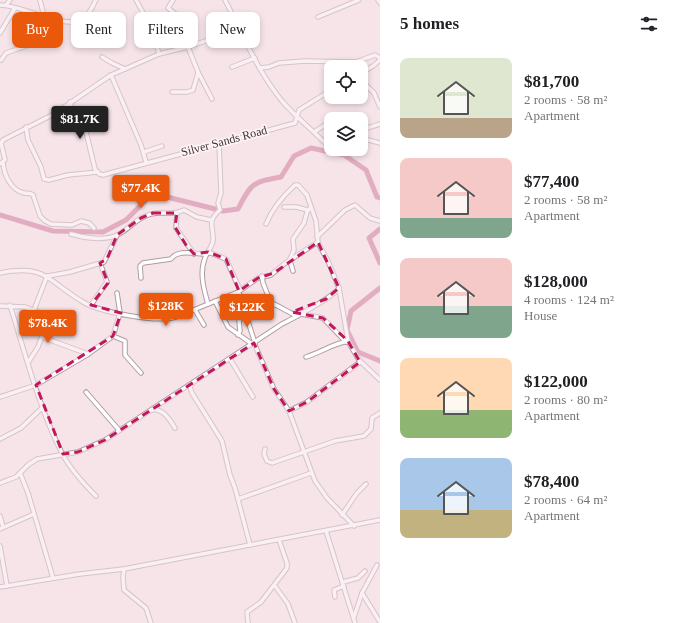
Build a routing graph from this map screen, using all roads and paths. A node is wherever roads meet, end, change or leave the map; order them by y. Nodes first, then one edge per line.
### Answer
1 (10, 0) edge
2 (40, 0) edge
3 (96, 0) edge
4 (136, 0) edge
5 (173, 0) edge
6 (224, 0) edge
7 (359, 0) edge
8 (378, 0) edge
9 (380, 2) edge
10 (0, 5) edge
11 (6, 5) junction
12 (15, 8) junction
13 (31, 12) edge
14 (42, 12) edge
15 (173, 12) edge
16 (231, 12) edge
17 (318, 16) dead end
18 (63, 21) edge
19 (0, 33) edge
20 (22, 48) edge
21 (184, 48) edge
22 (188, 48) edge
23 (250, 48) edge
24 (159, 54) junction
25 (102, 57) dead end
26 (379, 57) edge
27 (255, 58) junction
28 (1, 60) dead end
29 (232, 67) dead end
30 (267, 67) junction
31 (125, 68) junction
32 (259, 68) junction
33 (368, 69) edge
34 (198, 72) junction
35 (111, 75) junction
36 (265, 75) junction
37 (368, 87) edge
38 (172, 92) dead end
39 (324, 94) edge
40 (378, 96) edge
41 (212, 99) dead end
42 (70, 102) junction
43 (380, 107) edge
44 (298, 116) junction
45 (380, 124) edge
46 (324, 126) edge
47 (26, 127) junction
48 (368, 128) edge
49 (314, 132) junction
50 (368, 140) edge
51 (324, 142) dead end
52 (219, 143) junction
53 (380, 143) edge
54 (162, 146) dead end
55 (144, 152) junction
56 (146, 162) junction
57 (1, 164) edge
58 (98, 173) junction
59 (284, 207) dead end
60 (310, 208) junction
61 (178, 213) junction
62 (211, 220) junction
63 (380, 221) edge
64 (266, 224) dead end
65 (94, 228) dead end
66 (70, 234) dead end
67 (117, 235) junction
68 (317, 237) junction
69 (318, 242) junction
70 (207, 253) junction
71 (194, 254) junction
72 (290, 261) junction
73 (100, 263) junction
74 (293, 272) dead end
75 (0, 273) edge
76 (48, 276) junction
77 (262, 276) junction
78 (141, 278) dead end
79 (338, 288) junction
80 (239, 291) junction
81 (117, 293) dead end
82 (215, 302) junction
83 (244, 303) junction
84 (271, 303) junction
85 (208, 304) junction
86 (10, 305) junction
87 (91, 305) junction
88 (0, 306) edge
89 (34, 310) junction
90 (195, 310) junction
91 (245, 312) junction
92 (120, 313) junction
93 (299, 315) junction
94 (49, 317) junction
95 (60, 320) dead end
96 (204, 325) dead end
97 (238, 335) junction
98 (113, 336) junction
99 (42, 337) junction
100 (347, 342) junction
101 (254, 343) junction
102 (88, 354) junction
103 (306, 357) dead end
104 (230, 358) junction
105 (29, 361) junction
106 (360, 362) junction
107 (142, 373) dead end
108 (380, 380) edge
109 (192, 383) junction
110 (36, 385) junction
111 (86, 392) dead end
112 (0, 397) edge
113 (253, 398) dead end
114 (44, 407) junction
115 (152, 410) junction
116 (288, 411) junction
117 (380, 413) edge
118 (175, 428) dead end
119 (119, 430) junction
120 (0, 439) edge
121 (266, 449) dead end
122 (304, 453) junction
123 (63, 454) junction
124 (20, 473) junction
125 (311, 473) junction
126 (0, 483) edge
127 (366, 484) dead end
128 (96, 496) dead end
129 (238, 499) junction
130 (34, 514) junction
131 (342, 515) junction
132 (0, 516) edge
133 (380, 520) edge
134 (354, 526) junction
135 (1, 528) edge
136 (326, 531) junction
137 (279, 540) junction
138 (250, 545) junction
139 (0, 546) edge
140 (378, 565) dead end
141 (124, 569) junction
142 (365, 571) dead end
143 (53, 578) junction
144 (343, 584) junction
145 (7, 586) junction
146 (276, 586) junction
147 (0, 587) edge
148 (362, 593) junction
149 (335, 597) dead end
150 (354, 618) junction
151 (380, 622) edge
152 (152, 623) edge
153 (248, 623) edge
154 (295, 623) edge
155 (355, 623) edge

1 - 11 street
2 - 14 street
3 - 18 street
4 - 24 street
5 - 15 street
6 - 16 street
7 - 17 street
8 - 9 street
10 - 11 street
11 - 12 street
12 - 13 street
12 - 19 street
20 - 28 street
21 - 24 street
22 - 34 street
23 - 27 street
24 - 31 street
25 - 31 street
26 - 30 street
26 - 33 street
27 - 29 street
27 - 32 street
30 - 32 street
30 - 36 street
31 - 35 street
32 - 36 street
34 - 38 street
34 - 41 street
35 - 42 street
35 - 55 street
36 - 44 street
37 - 40 street
39 - 44 street, Silver Sands Road
40 - 43 street
42 - 47 street
42 - 58 street
44 - 49 street
44 - 52 street, Silver Sands Road
45 - 48 street
46 - 49 street
47 - 57 street
47 - 58 street, Silver Sands Road
49 - 51 street
50 - 53 street
52 - 56 street, Silver Sands Road
52 - 62 street
54 - 55 street
55 - 56 street
56 - 58 street, Silver Sands Road
57 - 65 street
59 - 60 street
60 - 64 street
60 - 68 street
60 - 72 street
61 - 62 street
61 - 67 street
61 - 71 street
62 - 70 street
63 - 68 street
66 - 67 street
67 - 73 street
68 - 69 street
69 - 72 street
69 - 79 street
70 - 71 street
70 - 80 street
70 - 85 street
71 - 78 street
72 - 74 street
72 - 77 street
73 - 76 street
73 - 87 street
75 - 76 street
76 - 87 street
76 - 89 street
77 - 80 street
77 - 84 street
79 - 93 street
79 - 100 street
80 - 82 street
80 - 83 street
81 - 92 street
82 - 85 street
82 - 97 street
83 - 84 street
83 - 91 street
84 - 93 street
85 - 90 street
86 - 88 street
86 - 89 street
86 - 105 street
87 - 92 street
89 - 94 street
90 - 92 street
90 - 96 street
91 - 97 street
91 - 101 street
92 - 98 street
93 - 100 street
93 - 101 street
94 - 95 street
94 - 99 street
97 - 101 street
98 - 102 street
98 - 107 street
99 - 102 street
99 - 105 street
100 - 103 street
100 - 106 street
101 - 104 street
101 - 116 street
102 - 110 street
104 - 109 street
104 - 113 street
105 - 110 street
106 - 108 street
106 - 116 street
109 - 115 street
109 - 129 street
110 - 112 street
110 - 114 street
111 - 119 street
114 - 120 street
114 - 123 street
115 - 118 street
115 - 119 street
116 - 122 street
117 - 122 street
119 - 123 street
121 - 122 street
122 - 125 street
123 - 124 street
123 - 128 street
124 - 126 street
124 - 130 street
125 - 129 street
125 - 131 street
127 - 131 street
129 - 138 street
130 - 135 street
130 - 143 street
131 - 134 street
132 - 135 street
133 - 134 street
134 - 136 street
136 - 137 street
136 - 144 street
137 - 138 street
137 - 146 street
138 - 141 street
139 - 145 street
140 - 148 street
141 - 143 street
141 - 152 street
142 - 144 street
143 - 145 street
144 - 149 street
144 - 150 street
145 - 147 street
146 - 153 street
146 - 154 street
148 - 150 street
148 - 151 street
150 - 155 street

